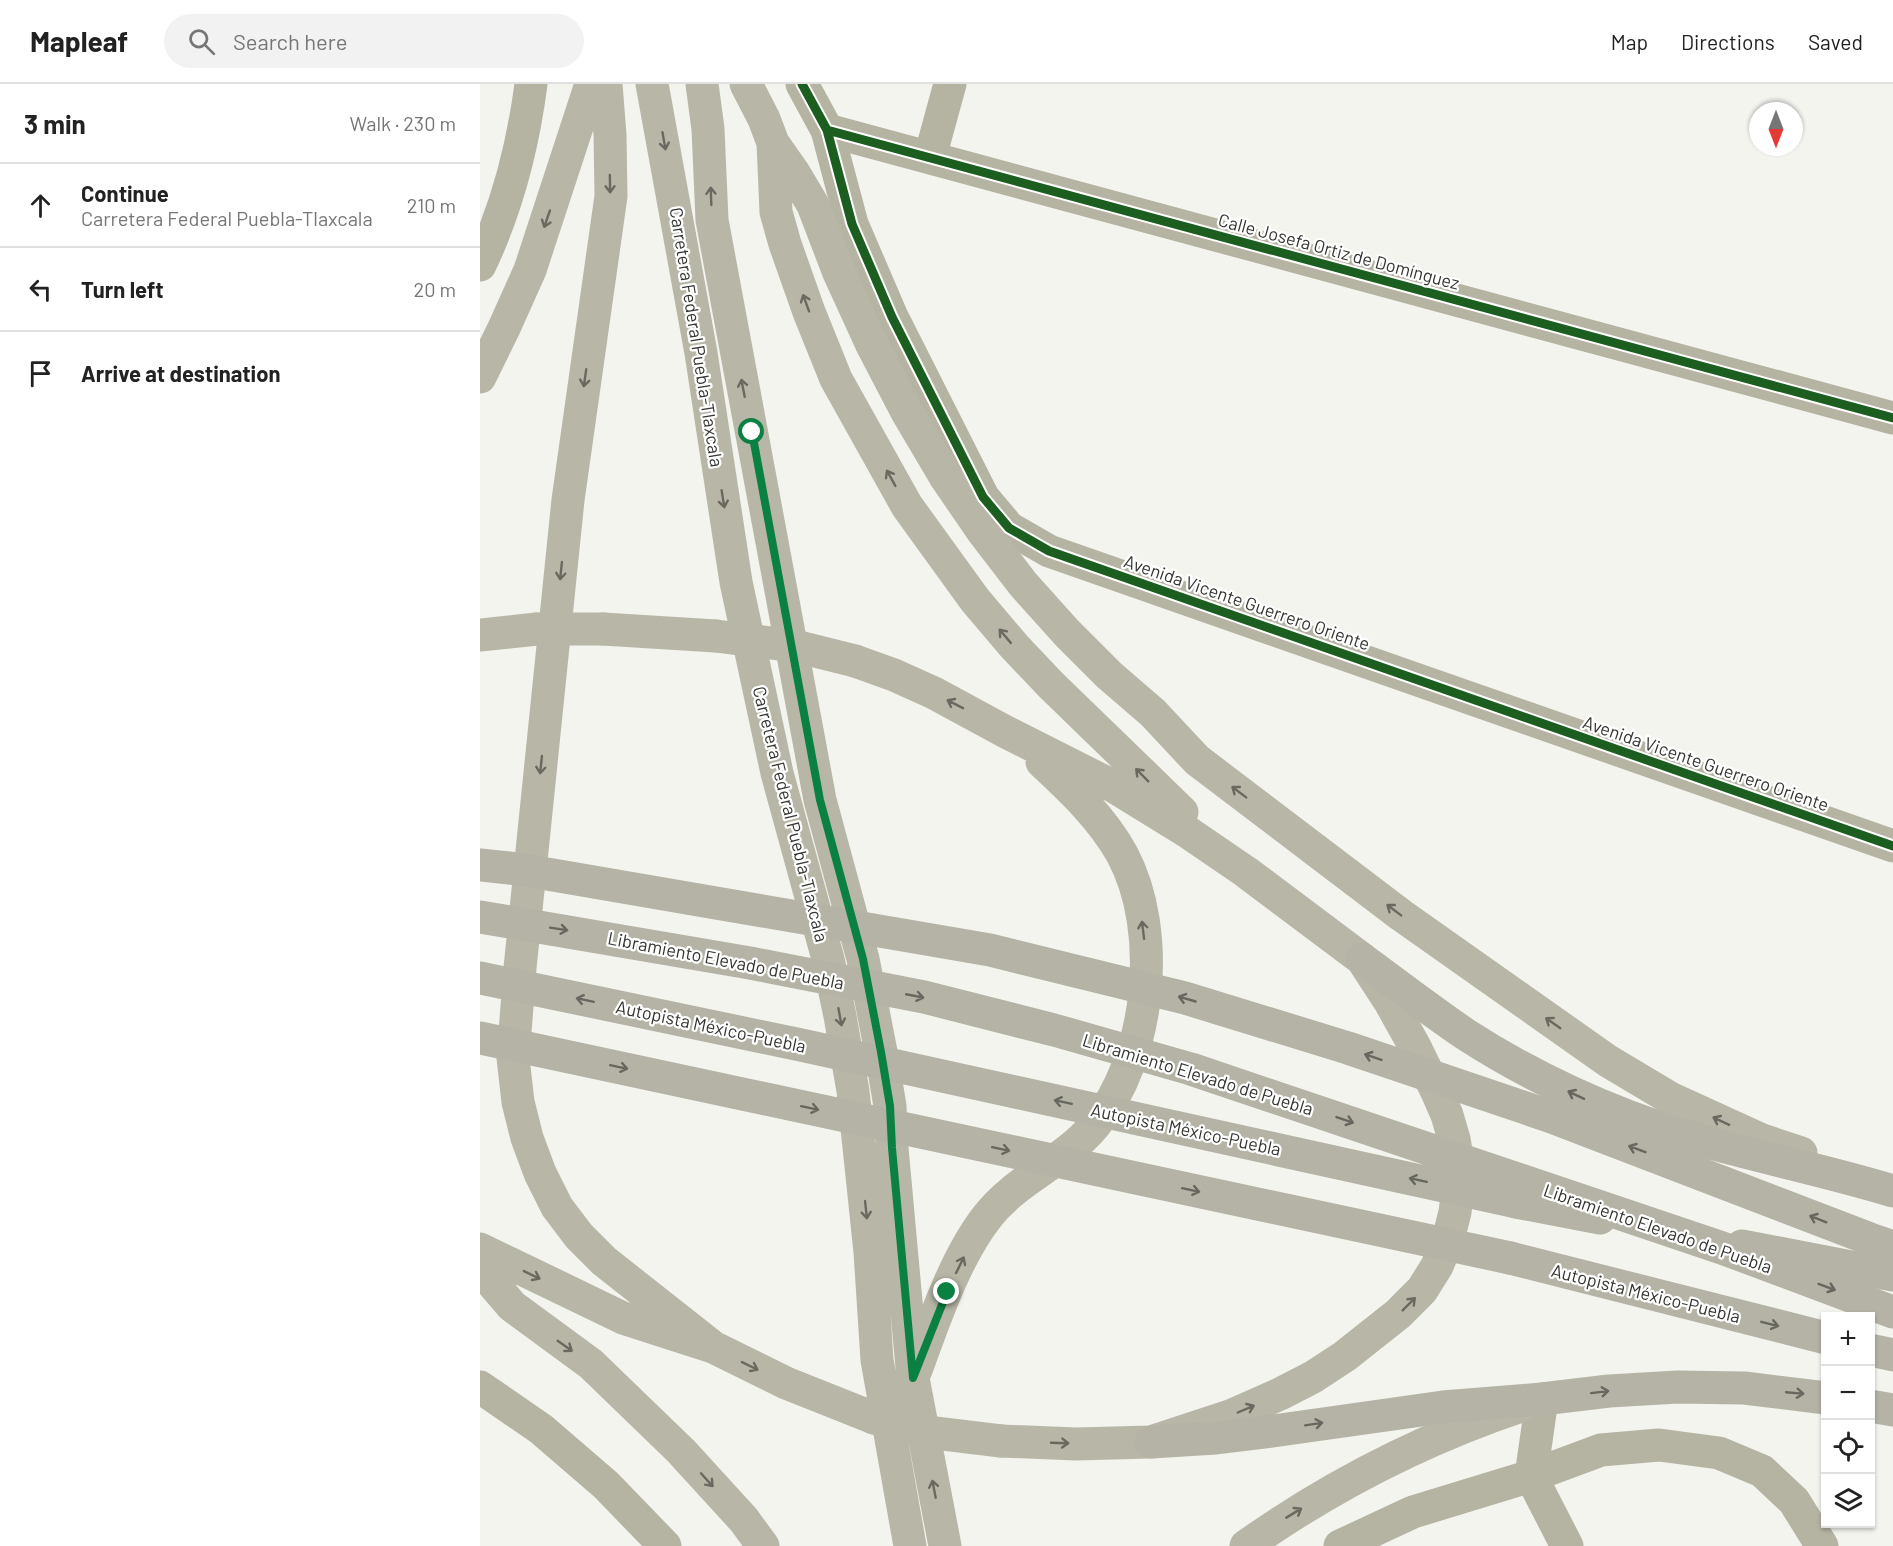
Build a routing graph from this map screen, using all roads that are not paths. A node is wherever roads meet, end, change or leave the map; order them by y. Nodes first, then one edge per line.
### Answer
1 (531, 84) edge
2 (591, 84) edge
3 (606, 84) edge
4 (652, 84) edge
5 (702, 84) edge
6 (746, 84) edge
7 (802, 84) edge
8 (950, 84) edge
9 (827, 130) junction
10 (772, 142) junction
11 (930, 157) junction
12 (480, 265) edge
13 (480, 377) edge
14 (1893, 418) edge
15 (480, 635) edge
16 (1006, 732) junction
17 (1893, 846) edge
18 (480, 866) edge
19 (1246, 872) junction
20 (480, 917) edge
21 (1362, 959) junction
22 (480, 978) edge
23 (480, 1038) edge
24 (1893, 1189) edge
25 (1893, 1246) edge
26 (480, 1249) edge
27 (480, 1262) edge
28 (1893, 1275) edge
29 (1893, 1312) edge
30 (1821, 1337) edge
31 (713, 1347) junction
32 (1875, 1351) edge
33 (1893, 1355) edge
34 (913, 1378) junction
35 (480, 1387) edge
36 (1821, 1397) edge
37 (1542, 1399) junction
38 (1875, 1407) edge
39 (1893, 1410) edge
40 (1151, 1442) junction
41 (1531, 1476) junction
42 (665, 1546) edge
43 (763, 1546) edge
44 (910, 1546) edge
45 (945, 1546) edge
46 (1246, 1546) edge
47 (1340, 1546) edge
48 (1567, 1546) edge
49 (1822, 1546) edge

1 - 12 street
2 -> 13 main road
3 -> 31 main road
4 -> 44 main road, Carretera Federal Puebla-Tlaxcala
34 -> 5 main road, Carretera Federal Puebla-Tlaxcala
6 - 10 main road
7 - 9 street
8 - 11 street
9 - 11 street, Calle Josefa Ortiz de Domínguez
9 - 17 street, Avenida Vicente Guerrero Oriente
19 -> 10 main road
24 -> 10 main road
11 - 14 street, Calle Josefa Ortiz de Domínguez
16 -> 15 main road, bridge
16 - 19 main road
34 -> 16 main road
25 -> 18 highway, bridge
19 - 21 main road
20 -> 29 highway, Libramiento Elevado de Puebla, bridge
24 -> 21 highway
40 -> 21 main road
28 -> 22 highway, Autopista México-Puebla, bridge
23 -> 30 highway, Autopista México-Puebla, bridge
26 -> 31 main road
27 -> 43 main road
31 -> 40 main road, bridge
32 - 33 highway
45 -> 34 main road, Carretera Federal Puebla-Tlaxcala
35 - 42 street
37 -> 36 highway
40 -> 37 highway
37 - 41 street
46 -> 37 main road
38 - 39 highway
41 - 47 street
41 - 48 street
41 - 49 street

